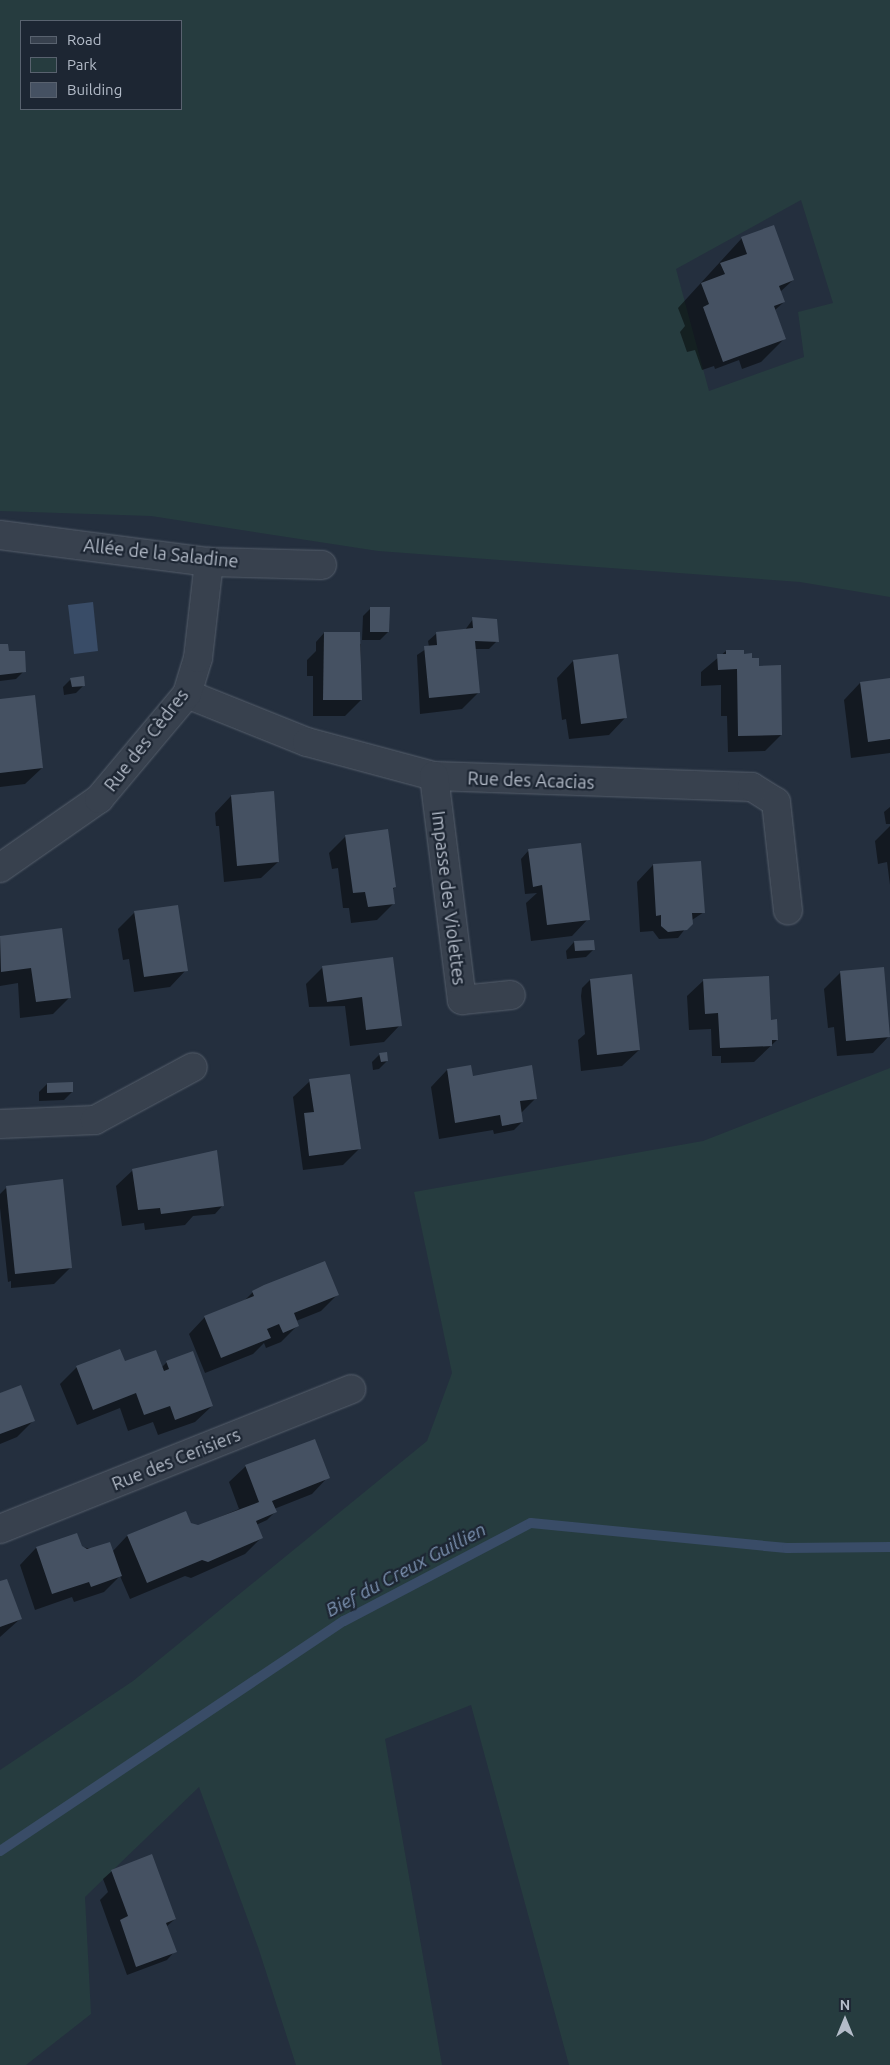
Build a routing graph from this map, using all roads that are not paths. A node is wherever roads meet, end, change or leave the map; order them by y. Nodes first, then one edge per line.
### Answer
1 (0, 534) edge
2 (209, 562) junction
3 (322, 565) dead end
4 (187, 694) junction
5 (434, 776) junction
6 (1, 867) edge
7 (788, 910) dead end
8 (511, 996) dead end
9 (193, 1067) dead end
10 (0, 1124) edge
11 (352, 1389) dead end
12 (0, 1529) edge

1 - 2 street, Allée de la Saladine
2 - 3 street, Allée de la Saladine
2 - 4 street, Rue des Cèdres
4 - 5 street, Rue des Acacias
4 - 6 street, Rue des Cèdres
5 - 7 street, Rue des Acacias
5 - 8 street, Impasse des Violettes
9 - 10 street
11 - 12 street, Rue des Cerisiers

